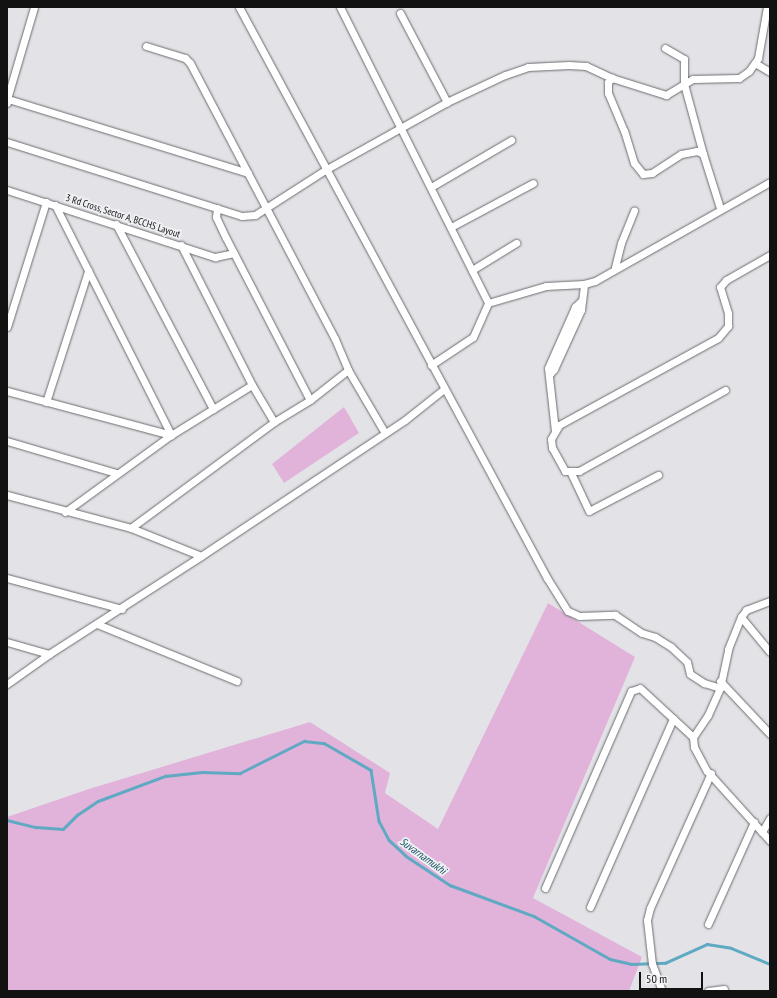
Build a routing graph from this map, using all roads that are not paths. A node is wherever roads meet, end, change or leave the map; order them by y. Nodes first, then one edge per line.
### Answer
1 (34, 7) edge
2 (239, 7) edge
3 (340, 7) edge
4 (767, 7) edge
5 (400, 13) dead end
6 (768, 18) edge
7 (146, 46) dead end
8 (665, 48) dead end
9 (755, 63) junction
10 (770, 72) edge
11 (612, 78) junction
12 (684, 84) junction
13 (7, 100) edge
14 (447, 102) junction
15 (402, 127) junction
16 (511, 140) dead end
17 (7, 142) edge
18 (703, 154) junction
19 (325, 170) junction
20 (248, 173) junction
21 (770, 182) edge
22 (533, 183) dead end
23 (431, 187) junction
24 (7, 190) edge
25 (46, 202) junction
26 (55, 205) junction
27 (217, 208) junction
28 (265, 208) junction
29 (720, 208) junction
30 (634, 210) dead end
31 (116, 224) junction
32 (451, 227) junction
33 (516, 243) dead end
34 (182, 246) junction
35 (234, 253) junction
36 (770, 255) edge
37 (615, 267) junction
38 (472, 270) junction
39 (88, 271) junction
40 (584, 284) junction
41 (488, 302) junction
42 (7, 327) edge
43 (431, 365) junction
44 (348, 370) junction
45 (252, 385) junction
46 (444, 389) junction
47 (725, 390) dead end
48 (7, 391) edge
49 (310, 400) junction
50 (46, 402) junction
51 (213, 409) junction
52 (274, 422) junction
53 (555, 431) junction
54 (385, 433) junction
55 (171, 435) junction
56 (7, 442) edge
57 (116, 473) junction
58 (571, 473) junction
59 (658, 474) dead end
60 (7, 495) edge
61 (65, 512) junction
62 (131, 528) junction
63 (201, 556) junction
64 (7, 578) edge
65 (770, 601) edge
66 (122, 609) junction
67 (742, 617) junction
68 (98, 624) junction
69 (7, 642) edge
70 (770, 652) edge
71 (49, 654) junction
72 (237, 682) dead end
73 (7, 684) edge
74 (720, 684) junction
75 (673, 719) junction
76 (770, 734) edge
77 (693, 738) junction
78 (711, 774) junction
79 (770, 818) edge
80 (754, 822) junction
81 (762, 832) junction
82 (770, 841) edge
83 (545, 888) dead end
84 (590, 907) dead end
85 (708, 924) dead end
86 (724, 989) dead end
87 (662, 991) edge
88 (708, 991) edge

1 - 13 street
2 - 19 street
3 - 15 street
4 - 6 street
5 - 14 street
6 - 9 street
7 - 20 street
8 - 12 street
9 - 10 street
9 - 12 street
11 - 12 street
11 - 14 street
11 - 18 street
12 - 18 street
13 - 20 street
14 - 15 street
15 - 19 street
15 - 23 street
16 - 23 street
17 - 27 street
18 - 29 street
19 - 28 street
19 - 43 street
20 - 28 street
21 - 29 street
22 - 32 street
23 - 32 street
24 - 25 street, 3 Rd Cross, Sector A, BCCHS Layout
25 - 26 street, 3 Rd Cross, Sector A, BCCHS Layout
25 - 42 street
26 - 31 street, 3 Rd Cross, Sector A, BCCHS Layout
26 - 39 street
27 - 28 street
27 - 35 street
28 - 44 street
29 - 37 street
30 - 37 street
31 - 34 street, 3 Rd Cross, Sector A, BCCHS Layout
31 - 51 street
32 - 38 street
33 - 38 street
34 - 35 street, 3 Rd Cross, Sector A, BCCHS Layout
34 - 45 street
35 - 49 street
36 - 53 street
37 - 40 street
38 - 41 street
39 - 50 street
39 - 55 street
40 - 41 street
40 - 53 street
41 - 43 street
43 - 46 street
44 - 49 street
44 - 54 street
45 - 51 street
45 - 52 street
46 - 54 street
46 - 74 street
47 - 58 street
48 - 50 street
49 - 52 street
50 - 55 street
51 - 55 street
52 - 62 street
53 - 58 street
54 - 63 street
55 - 57 street
56 - 57 street
57 - 61 street
58 - 59 street
60 - 61 street
61 - 62 street
62 - 63 street
63 - 66 street
64 - 66 street
65 - 67 street
66 - 68 street
67 - 70 street
67 - 74 street
68 - 71 street
68 - 72 street
69 - 71 street
71 - 73 street
74 - 76 street
74 - 77 street
75 - 77 street
75 - 83 street
75 - 84 street
77 - 78 street
78 - 80 street
78 - 87 street
79 - 81 street
80 - 81 street
80 - 85 street
81 - 82 street
86 - 88 street

